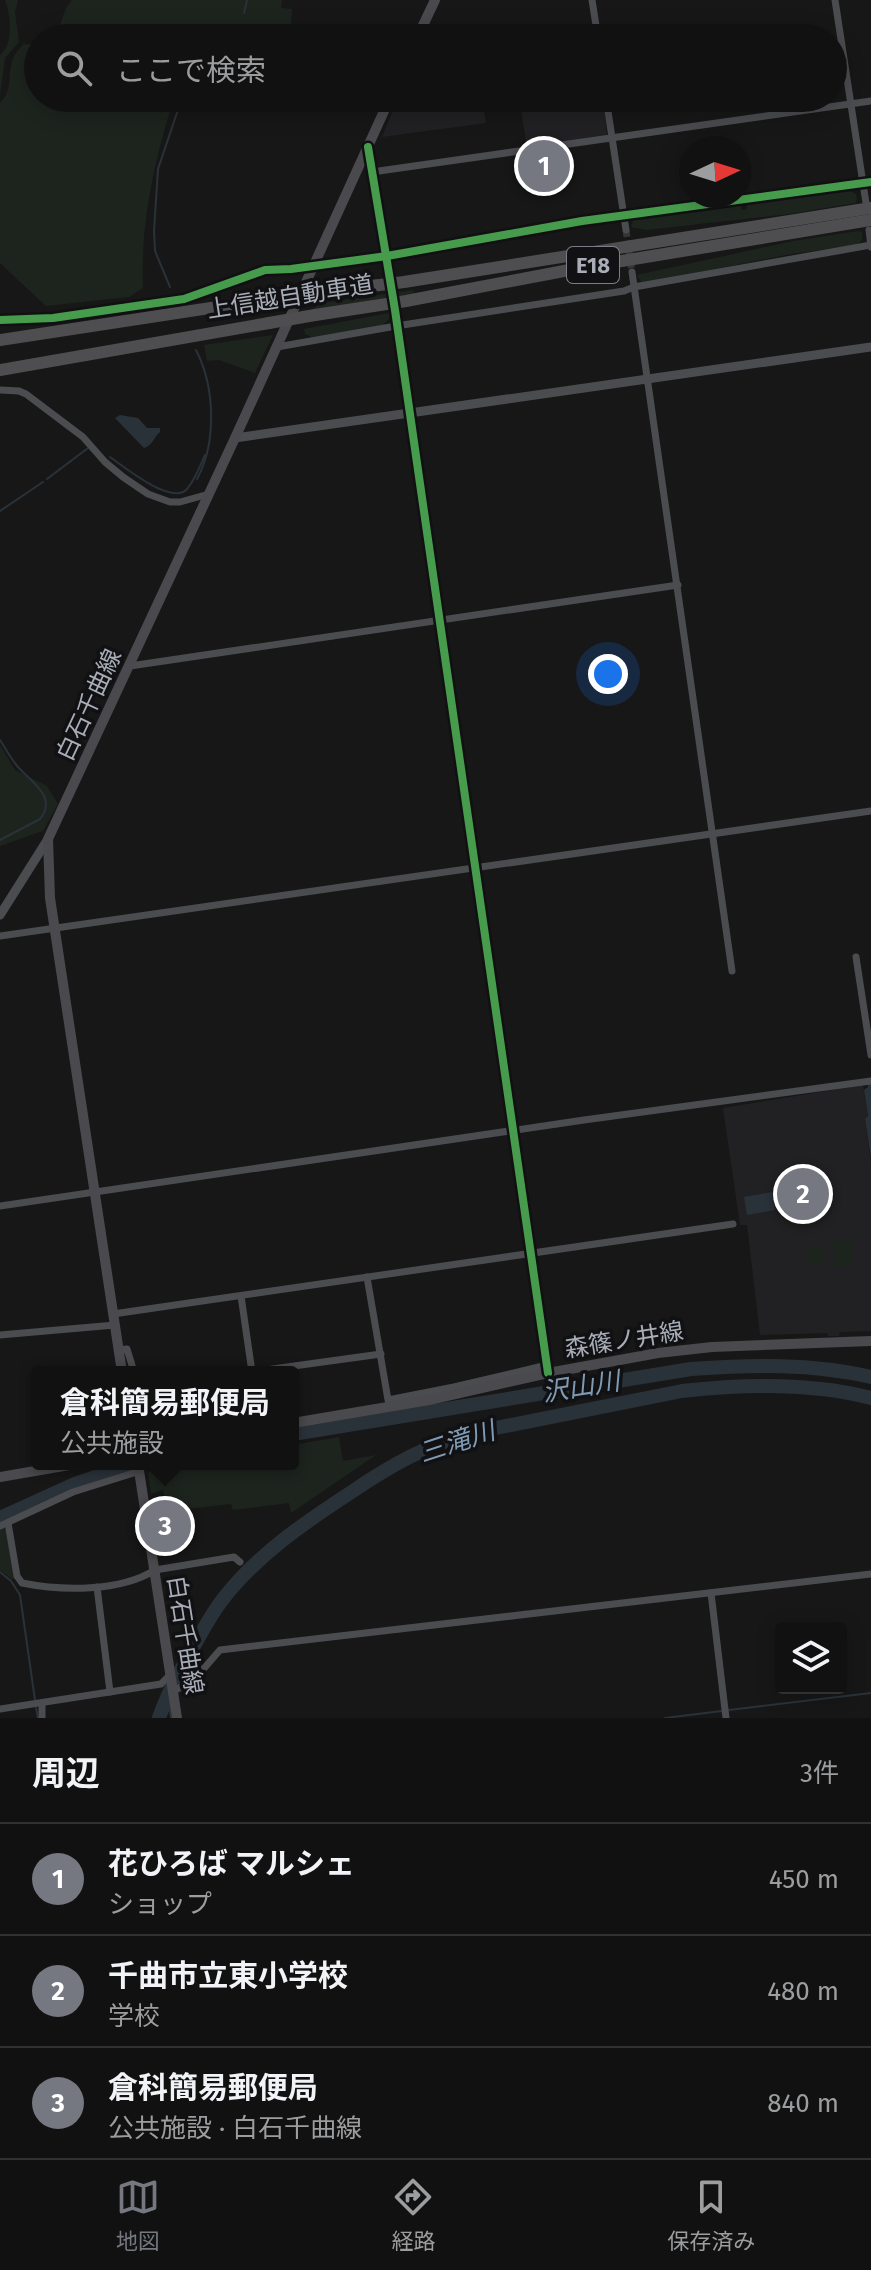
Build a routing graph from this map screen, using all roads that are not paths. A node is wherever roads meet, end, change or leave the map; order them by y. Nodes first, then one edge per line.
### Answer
1 (435, 0) edge
2 (592, 0) edge
3 (835, 0) edge
4 (424, 24) edge
5 (596, 24) edge
6 (838, 24) edge
7 (847, 83) edge
8 (871, 101) edge
9 (847, 104) edge
10 (850, 104) junction
11 (384, 112) edge
12 (608, 112) edge
13 (794, 112) edge
14 (612, 138) junction
15 (368, 147) junction
16 (372, 172) junction
17 (867, 183) edge
18 (868, 206) edge
19 (623, 215) junction
20 (870, 225) edge
21 (626, 230) tunnel mouth
22 (871, 246) edge
23 (387, 256) junction
24 (314, 265) junction
25 (632, 272) tunnel mouth
26 (389, 273) dead end
27 (634, 287) junction
28 (395, 310) dead end
29 (0, 320) edge
30 (396, 326) junction
31 (0, 340) edge
32 (277, 347) junction
33 (871, 347) edge
34 (0, 370) edge
35 (648, 378) junction
36 (0, 390) edge
37 (409, 414) junction
38 (235, 438) junction
39 (209, 494) junction
40 (678, 585) junction
41 (439, 620) junction
42 (130, 666) junction
43 (871, 811) edge
44 (712, 834) junction
45 (48, 839) junction
46 (475, 868) junction
47 (0, 915) edge
48 (55, 929) junction
49 (0, 936) edge
50 (856, 957) dead end
51 (732, 971) dead end
52 (871, 1055) edge
53 (871, 1081) edge
54 (513, 1132) junction
55 (94, 1192) junction
56 (0, 1206) edge
57 (733, 1224) dead end
58 (531, 1254) junction
59 (367, 1277) junction
60 (241, 1296) junction
61 (114, 1320) junction
62 (0, 1335) edge
63 (871, 1341) edge
64 (119, 1350) junction
65 (381, 1354) junction
66 (121, 1366) edge
67 (132, 1366) edge
68 (250, 1366) edge
69 (294, 1366) edge
70 (547, 1369) junction
71 (299, 1422) edge
72 (40, 1470) edge
73 (134, 1470) edge
74 (139, 1470) edge
75 (0, 1477) edge
76 (4, 1524) edge
77 (240, 1562) dead end
78 (155, 1570) junction
79 (871, 1574) edge
80 (97, 1587) junction
81 (711, 1593) junction
82 (171, 1674) junction
83 (173, 1690) junction
84 (110, 1692) junction
85 (42, 1703) junction
86 (0, 1709) edge
87 (42, 1718) edge
88 (177, 1718) edge
89 (726, 1718) edge

1 - 4 main road
2 - 5 street
3 - 6 street
7 - 10 street
8 - 10 street
9 - 10 street
10 - 17 street
11 - 15 main road, 白石千曲線
12 - 14 street
13 - 14 street
14 - 16 street
14 - 19 street
15 - 16 street
15 - 24 main road, 白石千曲線
16 - 23 street
17 - 18 street
17 - 19 street
18 - 31 highway, 上信越自動車道 / E18, bridge
19 - 21 street
19 - 23 street
20 - 22 street
20 - 34 highway, 上信越自動車道 / E18, bridge
22 - 27 street
23 - 24 street
23 - 26 street
24 - 29 street
24 - 32 main road, 白石千曲線
25 - 27 street
27 - 30 street
27 - 35 street
28 - 30 street
30 - 32 street
30 - 37 street
32 - 38 main road, 白石千曲線
33 - 35 street
35 - 37 street
35 - 40 street
36 - 39 street
37 - 38 street
37 - 41 street
38 - 39 main road, 白石千曲線
39 - 42 main road, 白石千曲線
40 - 41 street
40 - 44 street
41 - 42 street
41 - 46 street
42 - 45 main road, 白石千曲線
43 - 44 street
44 - 46 street
44 - 51 street
45 - 47 street
45 - 48 main road, 白石千曲線
46 - 48 street
46 - 54 street
48 - 49 street
48 - 55 main road, 白石千曲線
50 - 52 street
53 - 54 street
54 - 55 street
54 - 58 street
55 - 56 street
55 - 61 main road, 白石千曲線
57 - 58 street
58 - 59 street
58 - 70 street
59 - 60 street
59 - 65 street
60 - 61 street
60 - 68 street
61 - 62 street
61 - 64 main road, 白石千曲線
63 - 70 main road, 森篠ノ井線
64 - 66 main road, 白石千曲線
64 - 67 street
65 - 69 street
65 - 70 street
70 - 71 main road, 森篠ノ井線
72 - 75 main road
73 - 76 street
74 - 78 main road, 白石千曲線
76 - 80 street
77 - 78 street
78 - 80 street
78 - 82 main road, 白石千曲線
79 - 81 street
80 - 84 street
81 - 83 street
81 - 89 street
82 - 83 main road, 白石千曲線
82 - 84 street
83 - 88 main road, 白石千曲線
84 - 85 street
85 - 86 street
85 - 87 street

